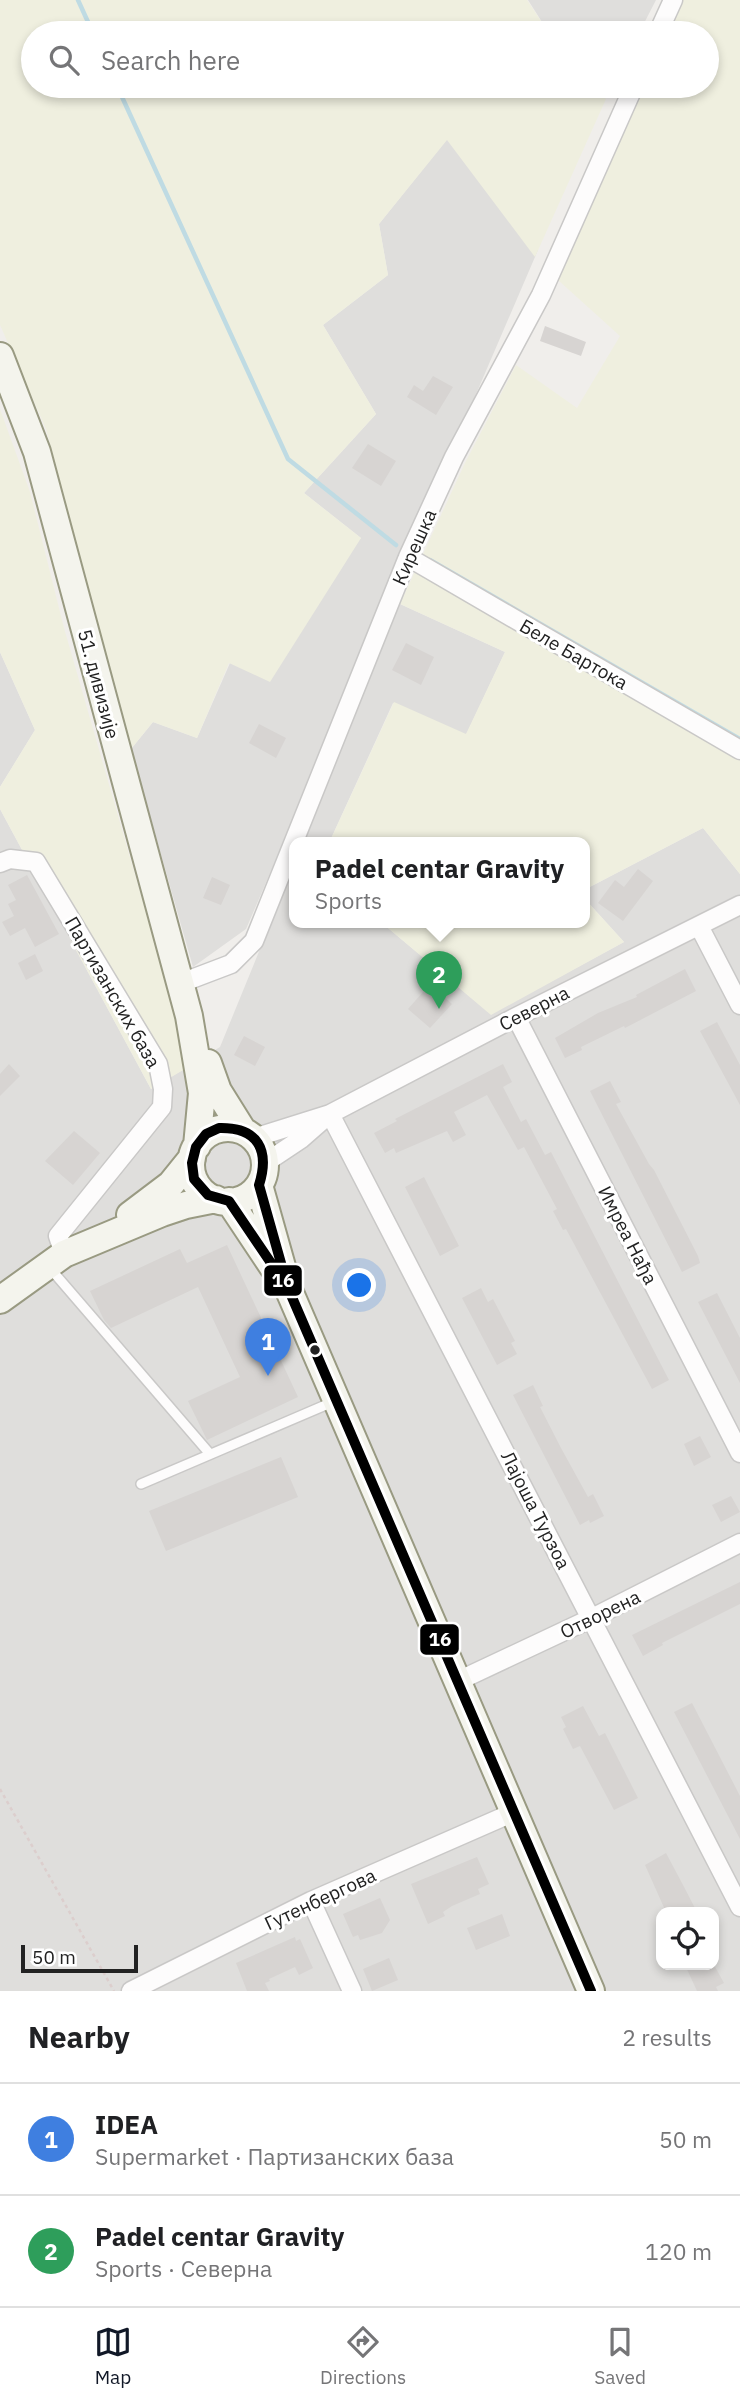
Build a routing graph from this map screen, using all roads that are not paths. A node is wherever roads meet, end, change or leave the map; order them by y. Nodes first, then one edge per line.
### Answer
1 (673, 0) edge
2 (663, 21) edge
3 (629, 98) edge
4 (0, 356) edge
5 (408, 557) junction
6 (740, 750) edge
7 (296, 837) edge
8 (289, 854) edge
9 (0, 863) edge
10 (740, 905) edge
11 (699, 926) junction
12 (181, 983) junction
13 (740, 1005) edge
14 (189, 1016) junction
15 (516, 1017) junction
16 (330, 1114) junction
17 (248, 1134) junction
18 (195, 1152) junction
19 (262, 1174) junction
20 (222, 1200) junction
21 (101, 1238) junction
22 (56, 1260) junction
23 (288, 1288) junction
24 (0, 1300) edge
25 (337, 1401) junction
26 (740, 1453) edge
27 (210, 1454) junction
28 (141, 1484) dead end
29 (740, 1543) edge
30 (592, 1618) junction
31 (458, 1681) junction
32 (512, 1813) junction
33 (311, 1901) junction
34 (740, 1908) edge
35 (131, 1991) edge
36 (352, 1991) edge
37 (591, 1991) edge

1 - 2 street
3 - 5 street, Кирешка
4 - 12 street, 51. дивизије
5 - 6 street, Беле Бартока
5 - 7 street, Кирешка
8 - 12 street, Кирешка
9 - 22 street, Партизанских база
10 - 11 street, Северна
11 - 13 street
11 - 15 street, Северна
12 - 14 street, 51. дивизије
14 - 17 street, 51. дивизије
14 - 18 street, 51. дивизије
15 - 16 street, Северна
15 - 26 street, Имреа Нађа
16 - 17 street, Северна
16 - 19 street, Северна
16 - 30 street, Лајоша Турзоа
17 - 18 street
17 - 19 street
18 - 20 street
18 - 21 street
19 - 20 street
19 - 23 street
20 - 21 street
20 - 23 street
21 - 22 street
22 - 24 street
22 - 27 lane
23 - 25 street
25 - 27 lane
25 - 31 street
27 - 28 lane
29 - 30 street, Отворена
30 - 31 street, Отворена
30 - 34 street, Лајоша Турзоа
31 - 32 street
32 - 33 street, Гутенбергова
32 - 37 street
33 - 35 street, Гутенбергова
33 - 36 street

